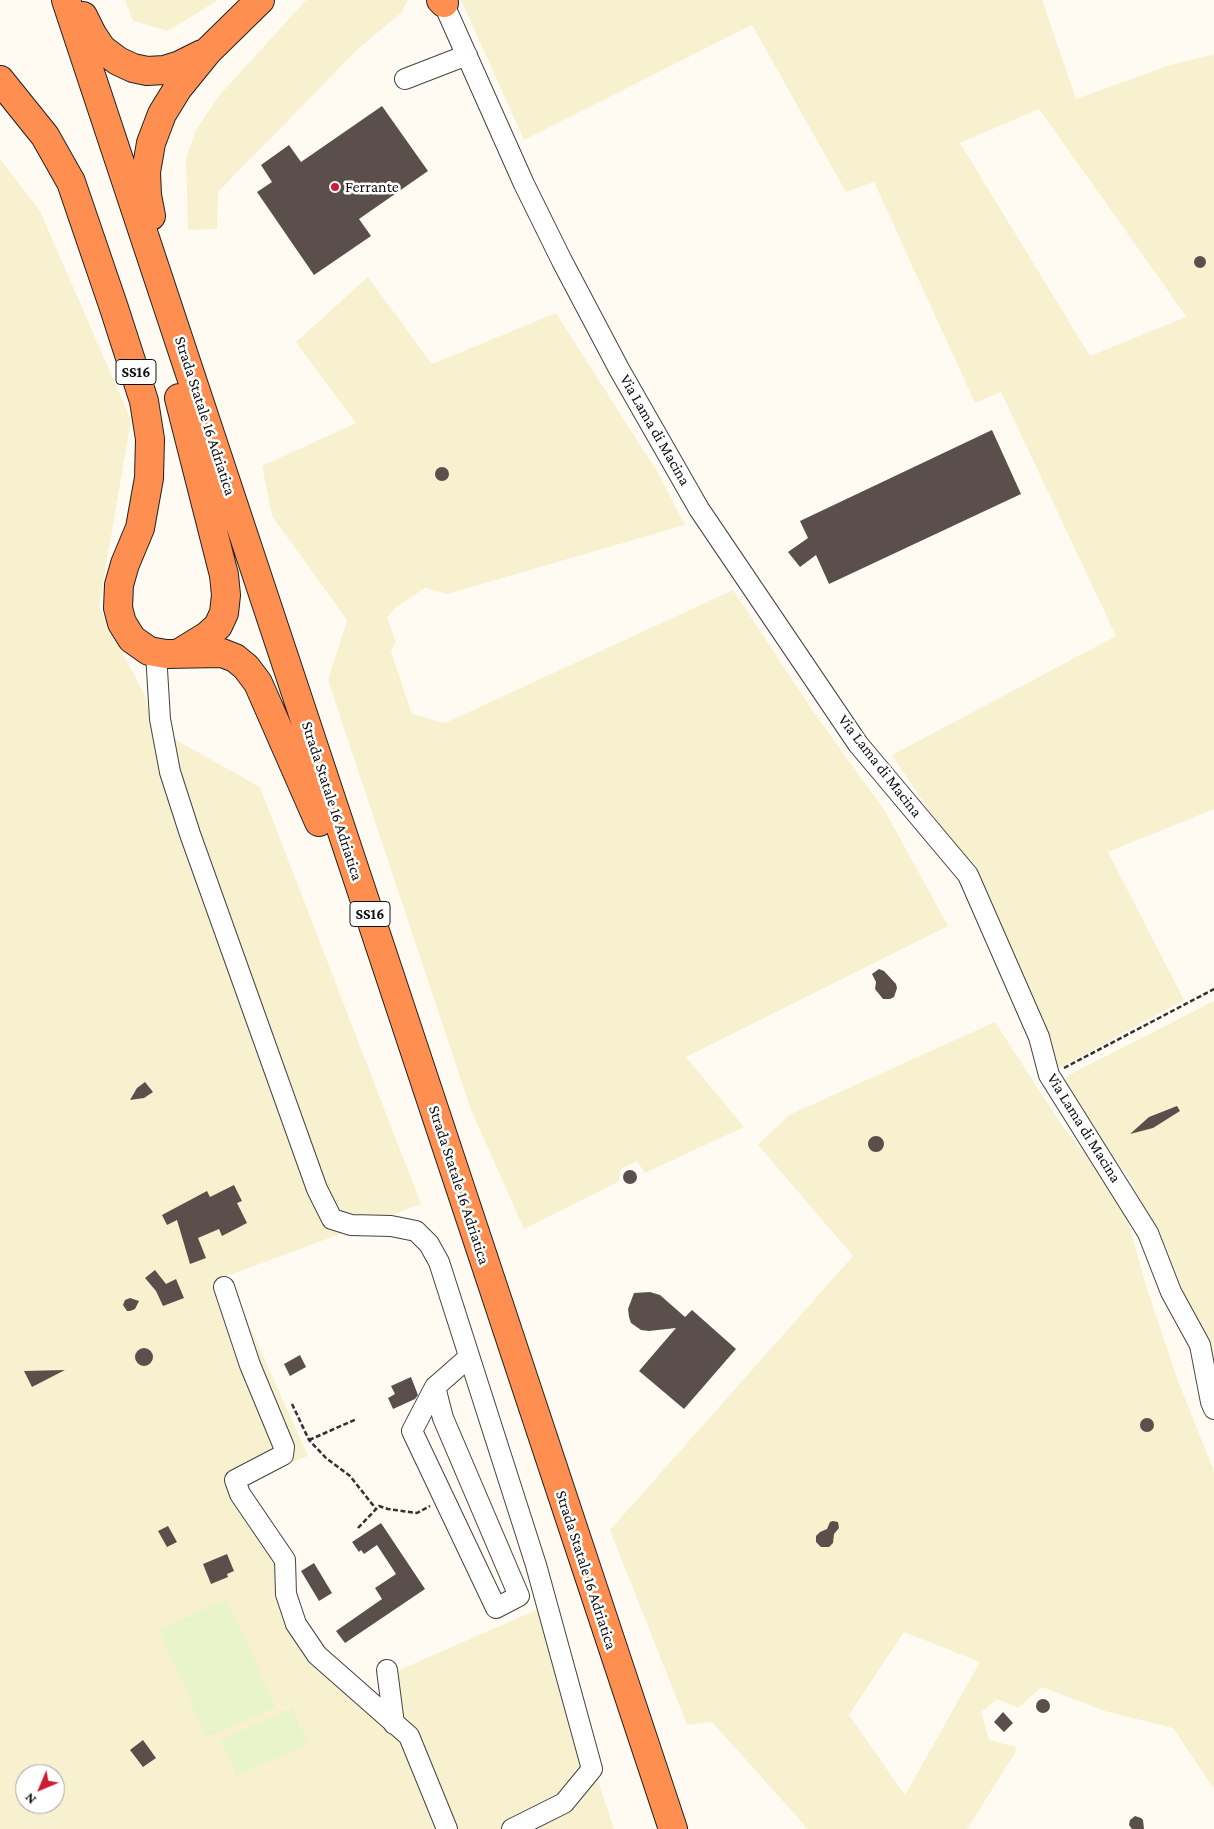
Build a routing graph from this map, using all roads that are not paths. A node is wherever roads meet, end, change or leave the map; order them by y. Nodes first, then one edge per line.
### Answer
1 (48, 0) edge
2 (66, 0) edge
3 (76, 0) edge
4 (260, 0) edge
5 (443, 1) edge
6 (208, 51) junction
7 (467, 55) junction
8 (404, 79) dead end
9 (4, 88) edge
10 (182, 346) junction
11 (180, 398) junction
12 (169, 653) junction
13 (319, 822) junction
14 (224, 1287) dead end
15 (468, 1358) junction
16 (435, 1387) junction
17 (1214, 1409) edge
18 (387, 1670) dead end
19 (394, 1724) junction
20 (447, 1829) edge
21 (512, 1829) edge
22 (653, 1829) edge
23 (673, 1829) edge

1 - 11 highway, Strada Statale 16 Adriatica / SS16
2 - 10 highway, Strada Statale 16 Adriatica / SS16
3 - 6 highway, SS16
4 - 6 highway, SS16
5 - 7 street, Via Lama di Macina
6 - 10 highway, SS16
7 - 8 street
7 - 17 street, Via Lama di Macina
9 - 12 highway, SS16
10 - 23 highway, Strada Statale 16 Adriatica / SS16
11 - 12 highway, SS16
11 - 13 highway, Strada Statale 16 Adriatica / SS16
12 - 13 highway, SS16
12 - 15 street
13 - 22 highway, Strada Statale 16 Adriatica / SS16
14 - 19 street
15 - 16 street
15 - 21 street
16 - 16 street
18 - 19 street
19 - 20 street

